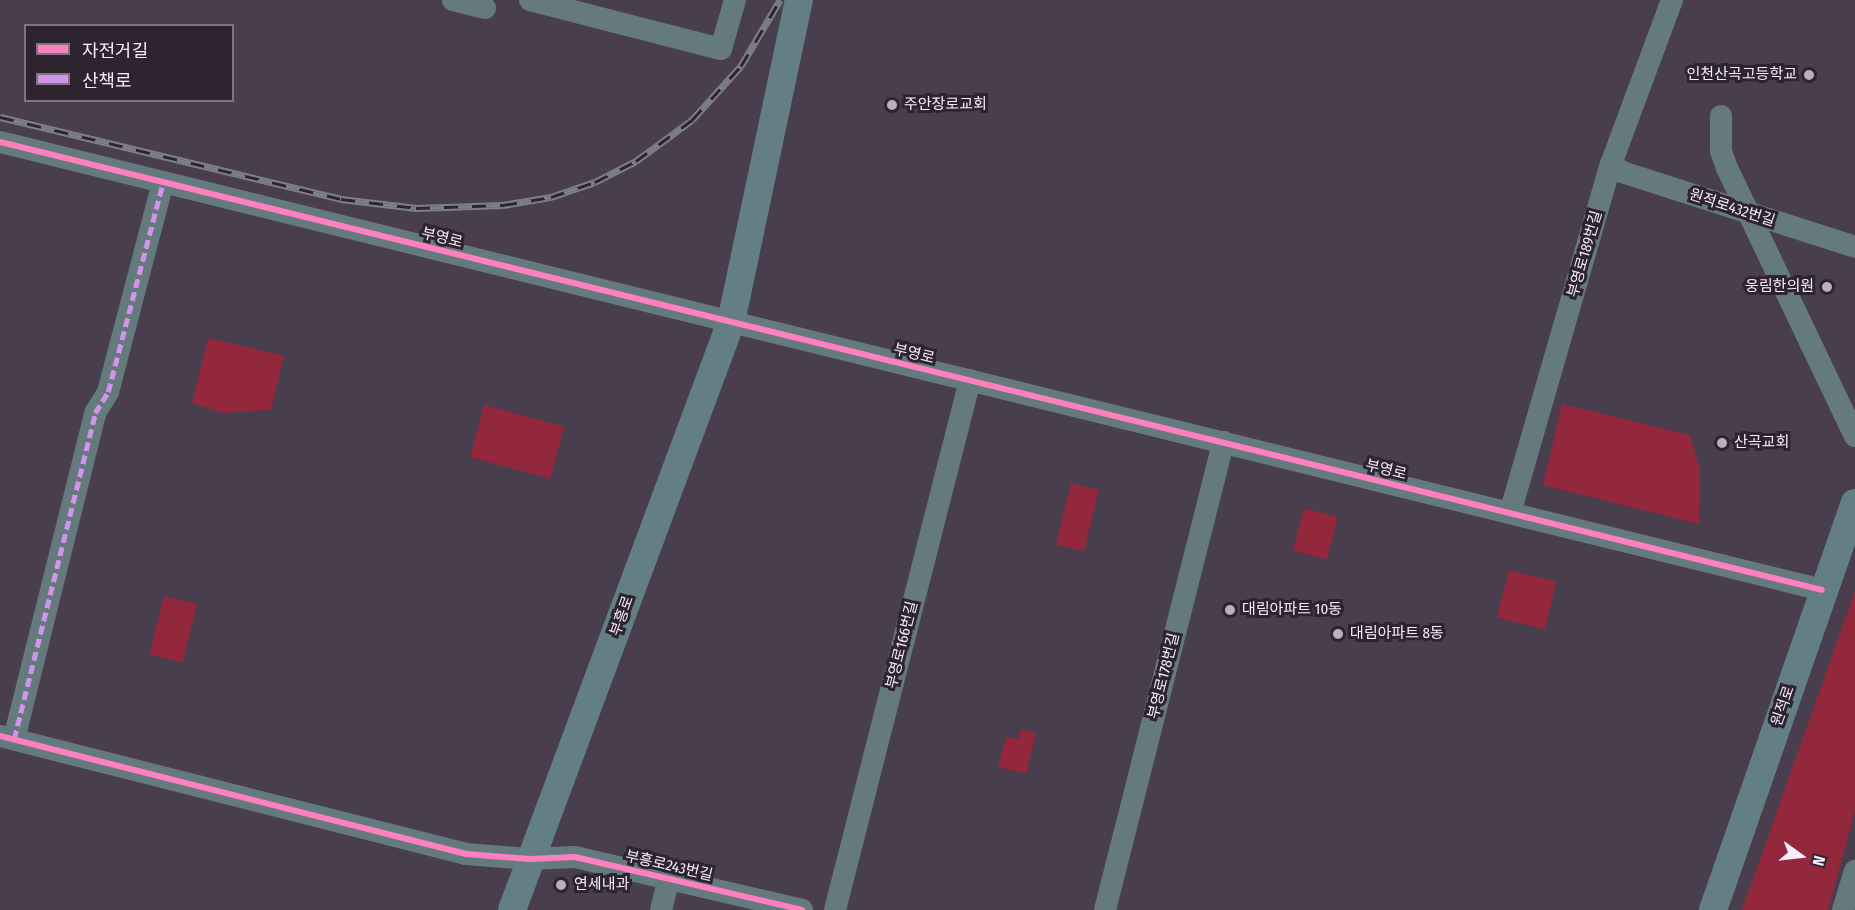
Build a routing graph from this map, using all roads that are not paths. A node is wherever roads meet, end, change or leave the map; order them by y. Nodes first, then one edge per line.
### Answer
1 (453, 0) edge
2 (530, 0) edge
3 (735, 0) edge
4 (799, 0) edge
5 (1672, 0) edge
6 (484, 9) edge
7 (1721, 116) dead end
8 (0, 142) edge
9 (1611, 164) junction
10 (163, 182) junction
11 (1752, 215) junction
12 (1855, 247) edge
13 (731, 322) junction
14 (970, 380) junction
15 (1855, 436) edge
16 (1223, 442) junction
17 (1855, 503) edge
18 (1510, 513) junction
19 (1822, 590) junction
20 (7, 738) edge
21 (530, 859) junction
22 (1855, 871) edge
23 (669, 878) junction
24 (512, 910) edge
25 (661, 910) edge
26 (802, 910) edge
27 (835, 910) edge
28 (1105, 910) edge
29 (1713, 910) edge
30 (1843, 910) edge

1 - 6 street
2 - 3 street
4 - 13 main road, 부흥로
5 - 9 street, 부영로189번길
7 - 11 street
8 - 10 street, 부영로
9 - 11 street, 원적로432번길
9 - 18 street, 부영로189번길
10 - 13 street, 부영로
10 - 20 street
11 - 12 street, 원적로432번길
11 - 15 street
13 - 14 street, 부영로
13 - 21 main road, 부흥로
14 - 16 street, 부영로
14 - 27 street, 부영로166번길
16 - 18 street, 부영로
16 - 28 street, 부영로178번길
17 - 19 main road, 원적로
18 - 19 street, 부영로
19 - 29 main road, 원적로
20 - 21 street, 부흥로243번길
21 - 23 street, 부흥로243번길
21 - 24 main road, 부흥로
22 - 30 street
23 - 25 street
23 - 26 street, 부흥로243번길

